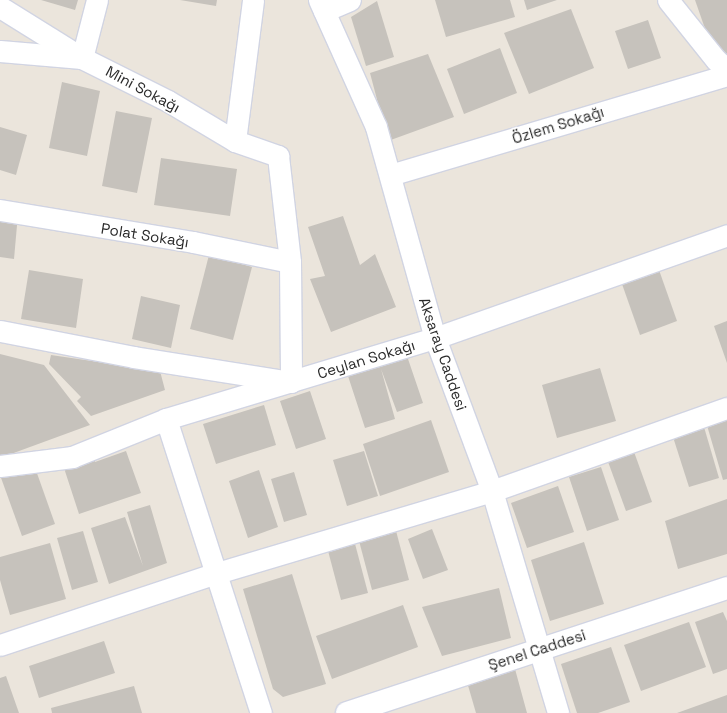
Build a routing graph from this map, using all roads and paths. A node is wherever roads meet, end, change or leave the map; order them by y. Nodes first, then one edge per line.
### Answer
1 (97, 0) edge
2 (253, 0) edge
3 (350, 0) edge
4 (668, 0) edge
5 (322, 5) edge
6 (0, 7) edge
7 (0, 51) edge
8 (82, 58) junction
9 (727, 69) edge
10 (727, 75) edge
11 (235, 141) junction
12 (390, 176) junction
13 (0, 210) edge
14 (727, 235) edge
15 (290, 262) junction
16 (0, 331) edge
17 (435, 338) junction
18 (291, 382) junction
19 (727, 408) edge
20 (166, 419) junction
21 (0, 466) edge
22 (492, 491) junction
23 (217, 573) junction
24 (727, 588) edge
25 (0, 645) edge
26 (538, 649) junction
27 (261, 713) edge
28 (347, 713) edge
29 (558, 713) edge

1 - 8 street
2 - 11 street
3 - 5 street
4 - 9 street
5 - 12 street, Aksaray Caddesi
6 - 8 street
7 - 8 street, Mini Sokağı
8 - 11 street, Mini Sokağı
10 - 12 street, Özlem Sokağı
11 - 15 street, Mini Sokağı
12 - 17 street, Aksaray Caddesi
13 - 15 street, Polat Sokağı
14 - 17 street, Ceylan Sokağı
15 - 18 street
16 - 18 street
17 - 18 street, Ceylan Sokağı
17 - 22 street, Aksaray Caddesi
18 - 20 street, Ceylan Sokağı
19 - 22 street
20 - 21 street, Ceylan Sokağı
20 - 23 street
22 - 23 street
22 - 26 street, Aksaray Caddesi
23 - 25 street
23 - 27 street
24 - 26 street, Şenel Caddesi
26 - 28 street, Şenel Caddesi
26 - 29 street, Aksaray Caddesi

